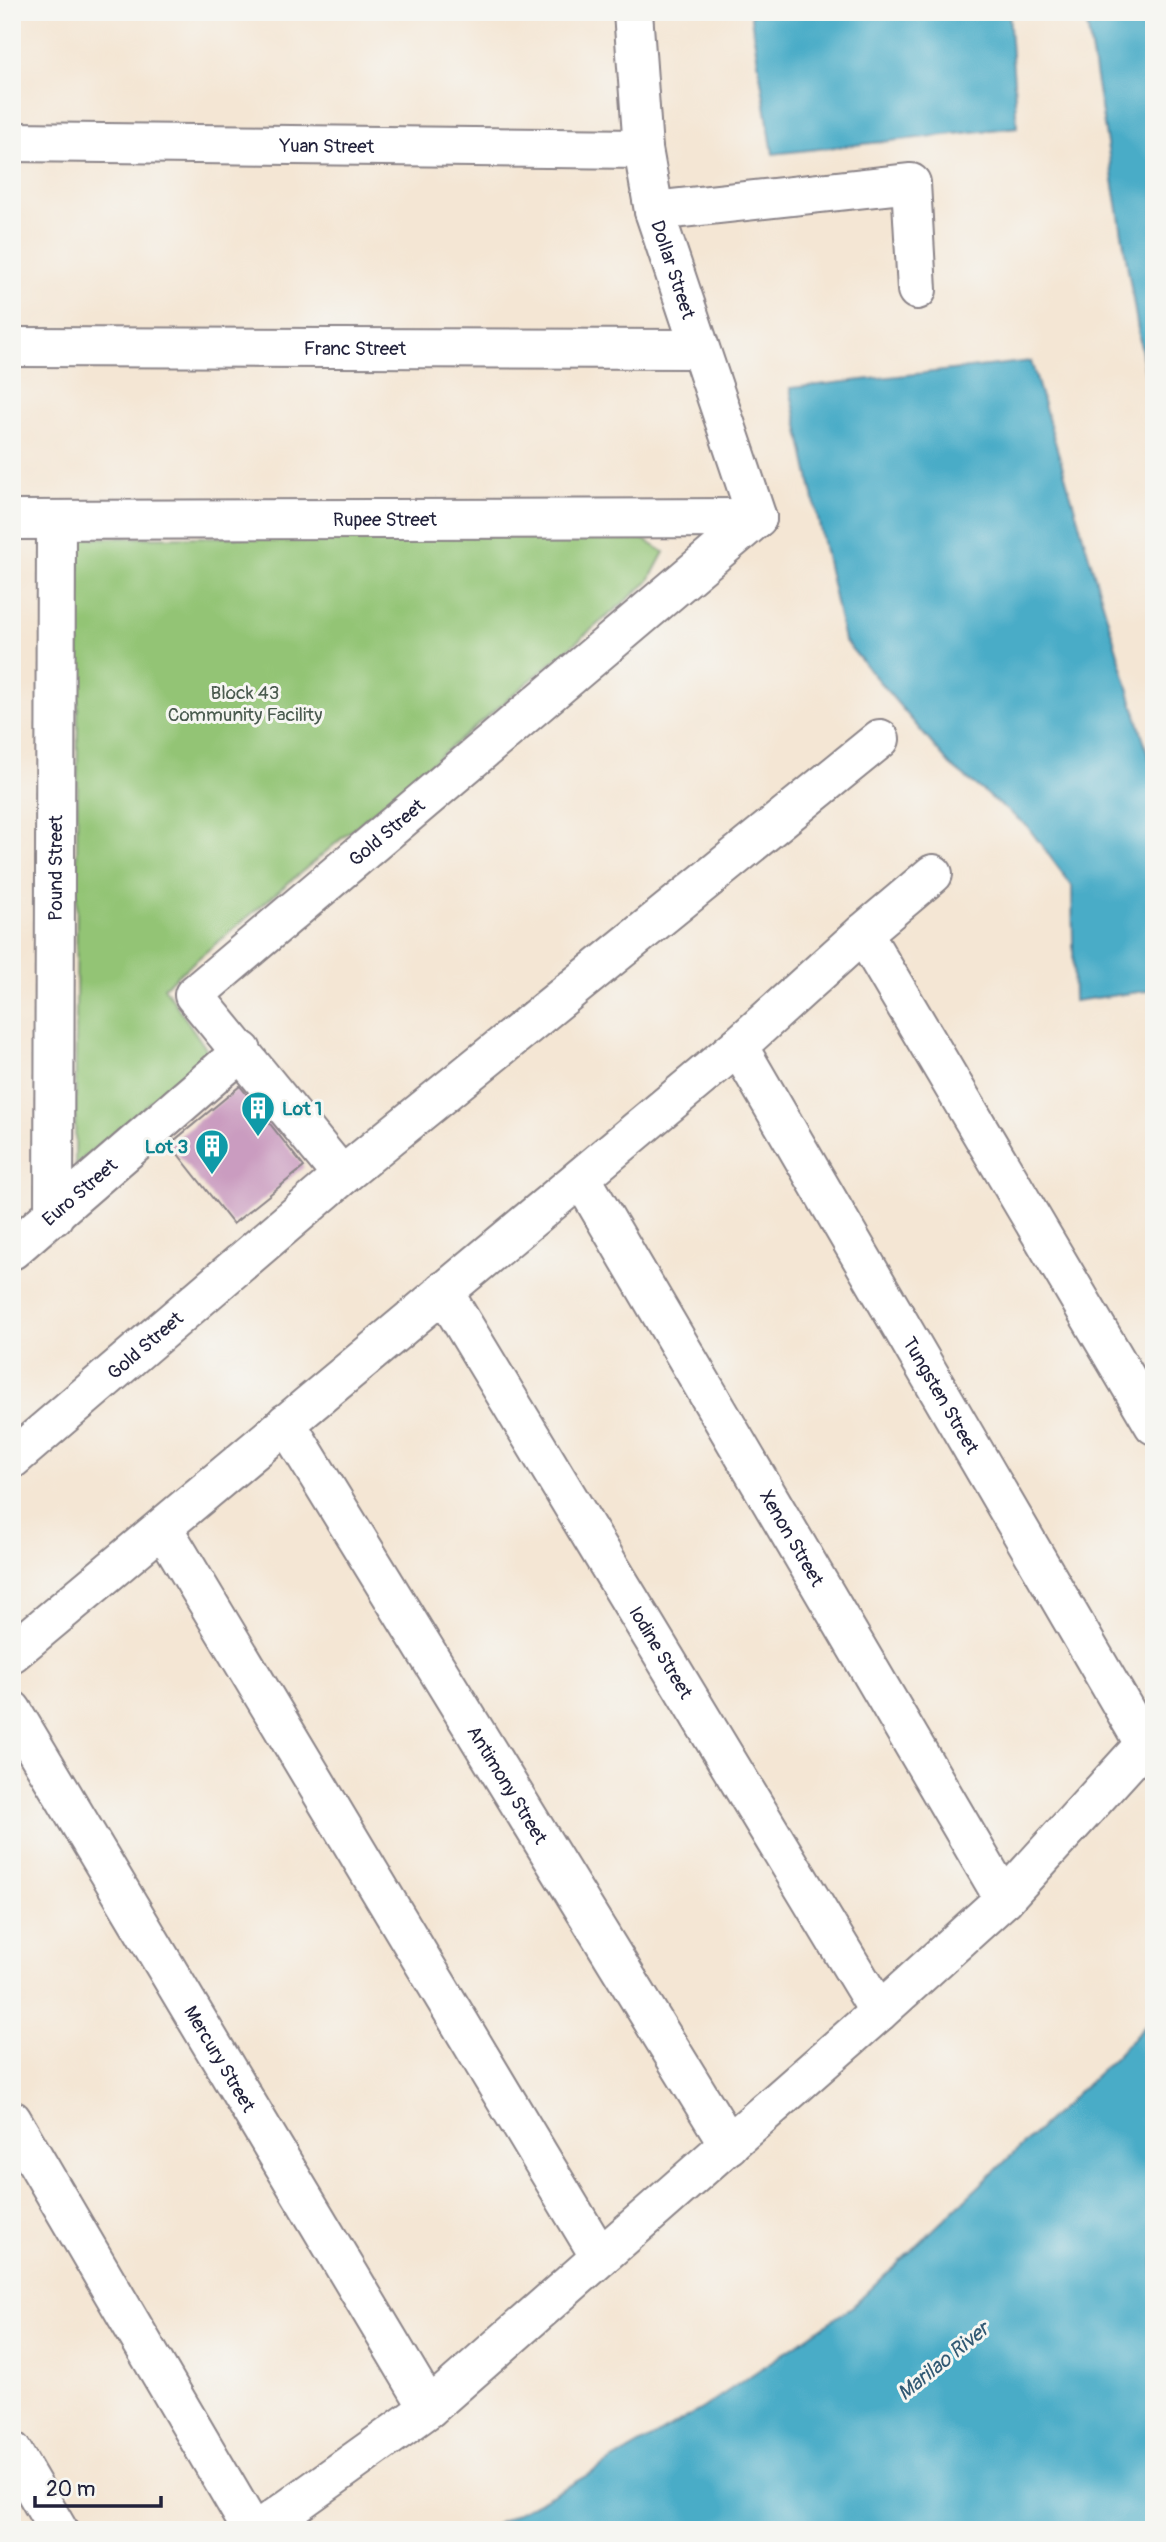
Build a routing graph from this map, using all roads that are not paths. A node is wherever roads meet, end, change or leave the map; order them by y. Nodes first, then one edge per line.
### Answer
1 (633, 12) edge
2 (12, 142) edge
3 (643, 149) junction
4 (654, 211) junction
5 (917, 290) dead end
6 (12, 347) edge
7 (699, 349) junction
8 (758, 518) junction
9 (12, 520) edge
10 (56, 520) junction
11 (880, 739) dead end
12 (933, 874) dead end
13 (863, 933) junction
14 (738, 1046) junction
15 (242, 1051) junction
16 (342, 1176) junction
17 (582, 1179) junction
18 (54, 1216) junction
19 (12, 1250) edge
20 (443, 1291) junction
21 (286, 1423) junction
22 (1154, 1424) edge
23 (12, 1459) edge
24 (163, 1528) junction
25 (12, 1653) edge
26 (12, 1710) edge
27 (1149, 1740) edge
28 (1004, 1899) junction
29 (879, 2012) junction
30 (12, 2120) edge
31 (729, 2145) junction
32 (600, 2258) junction
33 (429, 2408) junction
34 (12, 2451) edge
35 (58, 2530) edge
36 (252, 2530) edge
37 (259, 2530) edge

1 - 3 street, Dollar Street
2 - 3 street, Yuan Street
3 - 4 street, Dollar Street
4 - 5 street
4 - 7 street, Dollar Street
6 - 7 street, Franc Street
7 - 8 street, Dollar Street
8 - 10 street, Rupee Street
8 - 15 street, Gold Street
9 - 10 street, Rupee Street
10 - 18 street, Pound Street
11 - 16 street, Gold Street
12 - 13 street
13 - 14 street
13 - 22 street
14 - 17 street
14 - 27 street, Tungsten Street
15 - 16 street, Gold Street
15 - 18 street, Euro Street
16 - 23 street, Gold Street
17 - 20 street
17 - 28 street, Xenon Street
18 - 19 street, Euro Street
20 - 21 street
20 - 29 street, Iodine Street
21 - 24 street
21 - 31 street, Antimony Street
24 - 25 street
24 - 32 street
26 - 33 street, Mercury Street
27 - 28 street
28 - 29 street
29 - 31 street
30 - 36 street
31 - 32 street
32 - 33 street
33 - 37 street
34 - 35 street

